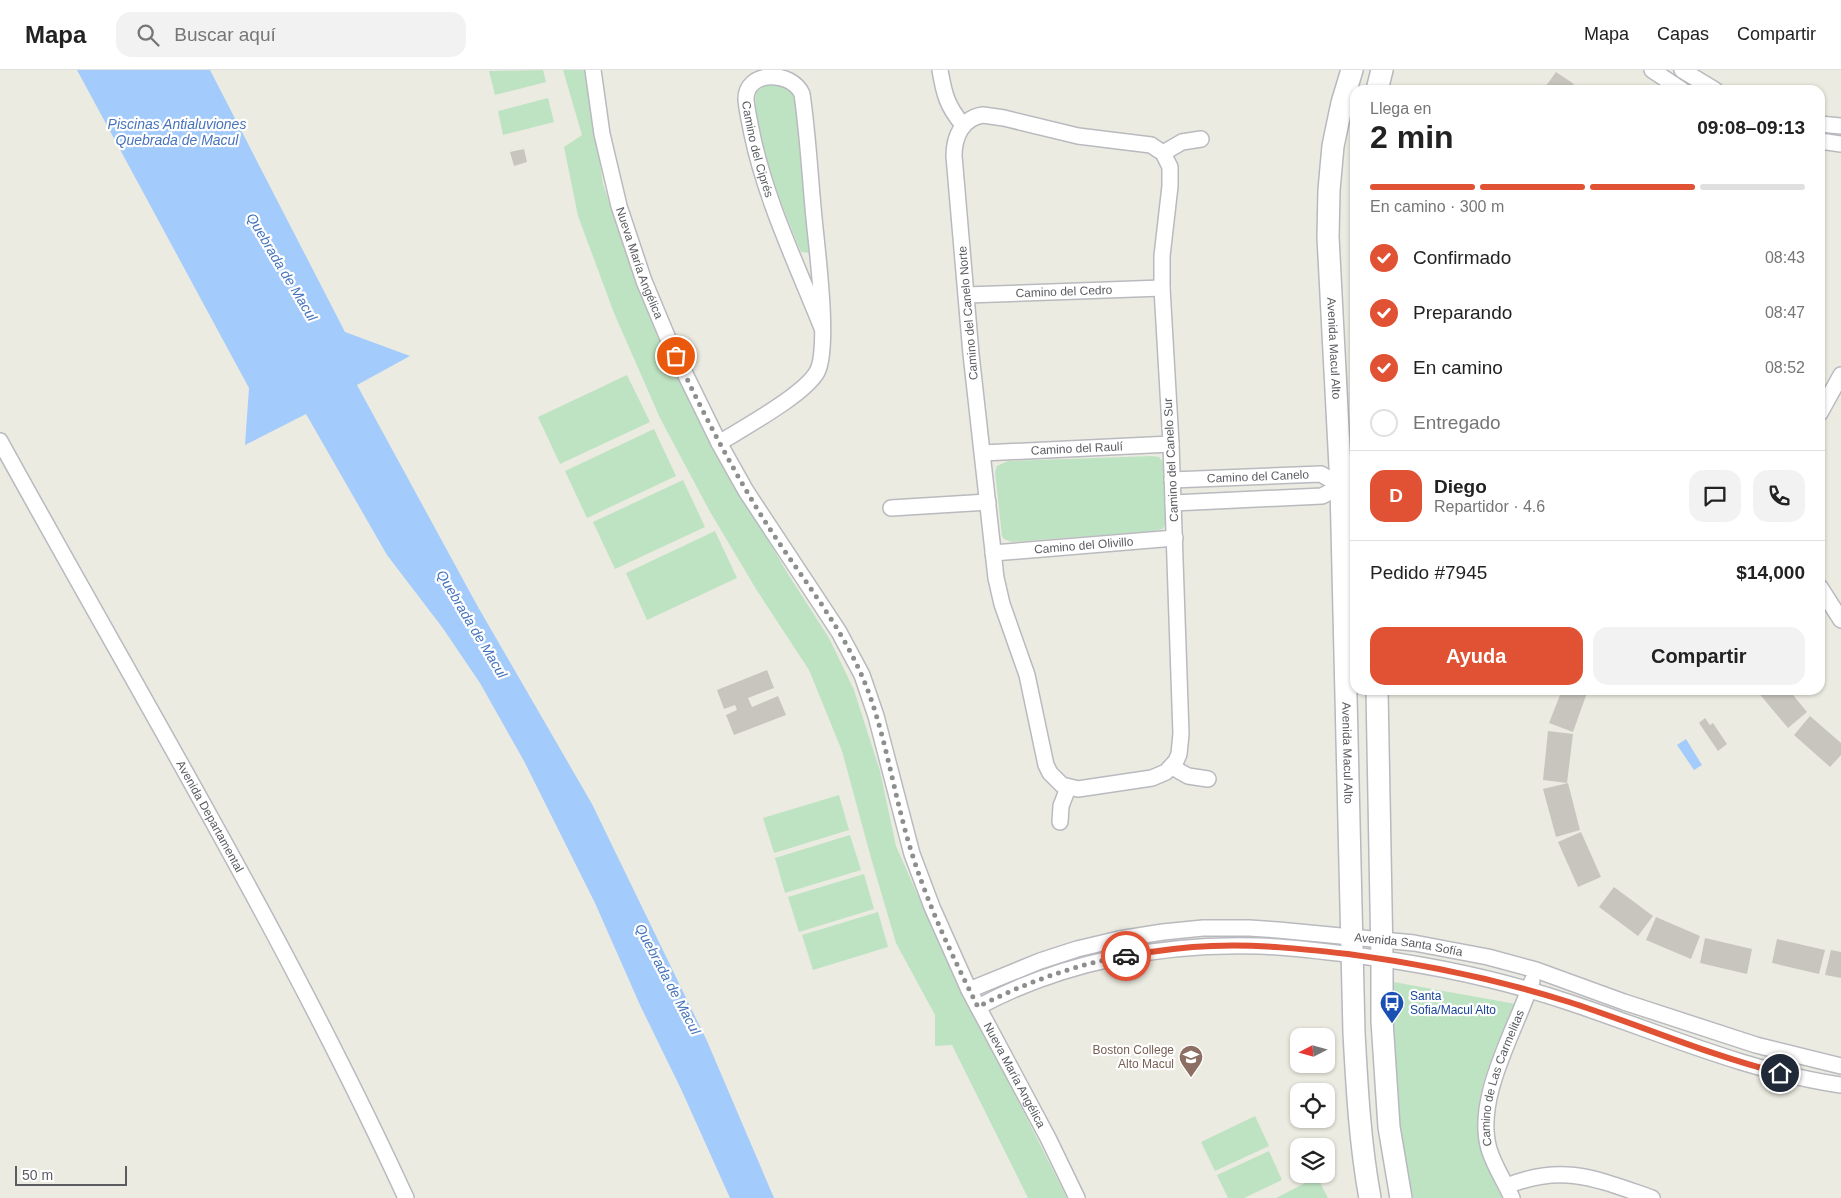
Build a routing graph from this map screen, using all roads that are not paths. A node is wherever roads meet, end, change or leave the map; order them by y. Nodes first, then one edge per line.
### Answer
1 (593, 70) edge
2 (940, 70) edge
3 (1352, 70) edge
4 (1382, 70) edge
5 (1652, 70) edge
6 (1682, 70) edge
7 (1378, 85) edge
8 (1674, 85) edge
9 (1707, 85) edge
10 (1825, 124) edge
11 (963, 125) junction
12 (1841, 126) edge
13 (1201, 139) dead end
14 (1825, 142) edge
15 (1841, 144) edge
16 (1163, 153) junction
17 (1162, 288) junction
18 (966, 295) junction
19 (822, 328) junction
20 (1841, 376) edge
21 (1825, 404) edge
22 (0, 441) edge
23 (720, 443) junction
24 (1171, 444) junction
25 (983, 453) junction
26 (1172, 480) junction
27 (1348, 485) edge
28 (988, 502) junction
29 (1173, 503) junction
30 (891, 508) dead end
31 (1175, 538) junction
32 (993, 553) junction
33 (1825, 595) edge
34 (1841, 620) edge
35 (1350, 669) edge
36 (1350, 695) edge
37 (1377, 695) edge
38 (1172, 768) junction
39 (1208, 779) dead end
40 (1068, 788) junction
41 (1060, 822) dead end
42 (1353, 946) junction
43 (1382, 949) junction
44 (1536, 970) junction
45 (969, 990) junction
46 (1529, 990) junction
47 (978, 1007) junction
48 (1841, 1066) edge
49 (1841, 1085) edge
50 (1509, 1192) edge
51 (406, 1198) edge
52 (1077, 1198) edge
53 (1370, 1198) edge
54 (1401, 1198) edge
55 (1652, 1198) edge

1 - 23 street, Nueva María Angélica
2 - 11 street
3 - 27 street, Avenida Macul Alto
4 - 7 street
5 - 8 street
6 - 9 street
10 - 12 street
11 - 16 street
11 - 18 street, Camino del Canelo Norte
13 - 16 street
14 - 15 street
16 - 17 street, Camino del Canelo Sur
17 - 18 street, Camino del Cedro
17 - 24 street, Camino del Canelo Sur
18 - 25 street, Camino del Canelo Norte
19 - 19 street, Camino del Ciprés
19 - 23 street, Camino del Ciprés
20 - 21 street
22 - 51 street, Avenida Departamental
23 - 45 street, Nueva María Angélica
24 - 25 street, Camino del Raulí
24 - 26 street, Camino del Canelo Sur
25 - 28 street, Camino del Canelo Norte
26 - 27 street, Camino del Canelo
26 - 29 street, Camino del Canelo Sur
27 - 29 street, Camino del Canelo
27 - 35 street, Avenida Macul Alto
28 - 30 street
28 - 32 street, Camino del Canelo Norte
29 - 31 street, Camino del Canelo Sur
31 - 32 street, Camino del Olivillo
31 - 38 street, Camino del Canelo Sur
32 - 40 street, Camino del Canelo Norte
33 - 34 street
36 - 42 street, Avenida Macul Alto
37 - 43 street
38 - 39 street
38 - 40 street
40 - 41 street
42 - 43 street, Avenida Santa Sofía
42 - 45 street, Avenida Santa Sofía
42 - 47 street, Avenida Santa Sofía
42 - 53 street, Avenida Macul Alto
43 - 44 street, Avenida Santa Sofía
43 - 46 street, Avenida Santa Sofía
43 - 54 street
44 - 46 street, Camino de Las Carmelitas
44 - 48 street, Avenida Santa Sofía
45 - 47 street, Nueva María Angélica
46 - 49 street, Avenida Santa Sofía
46 - 50 street, Camino de Las Carmelitas
47 - 52 street, Nueva María Angélica
50 - 55 street, Camino de Las Carmelitas

